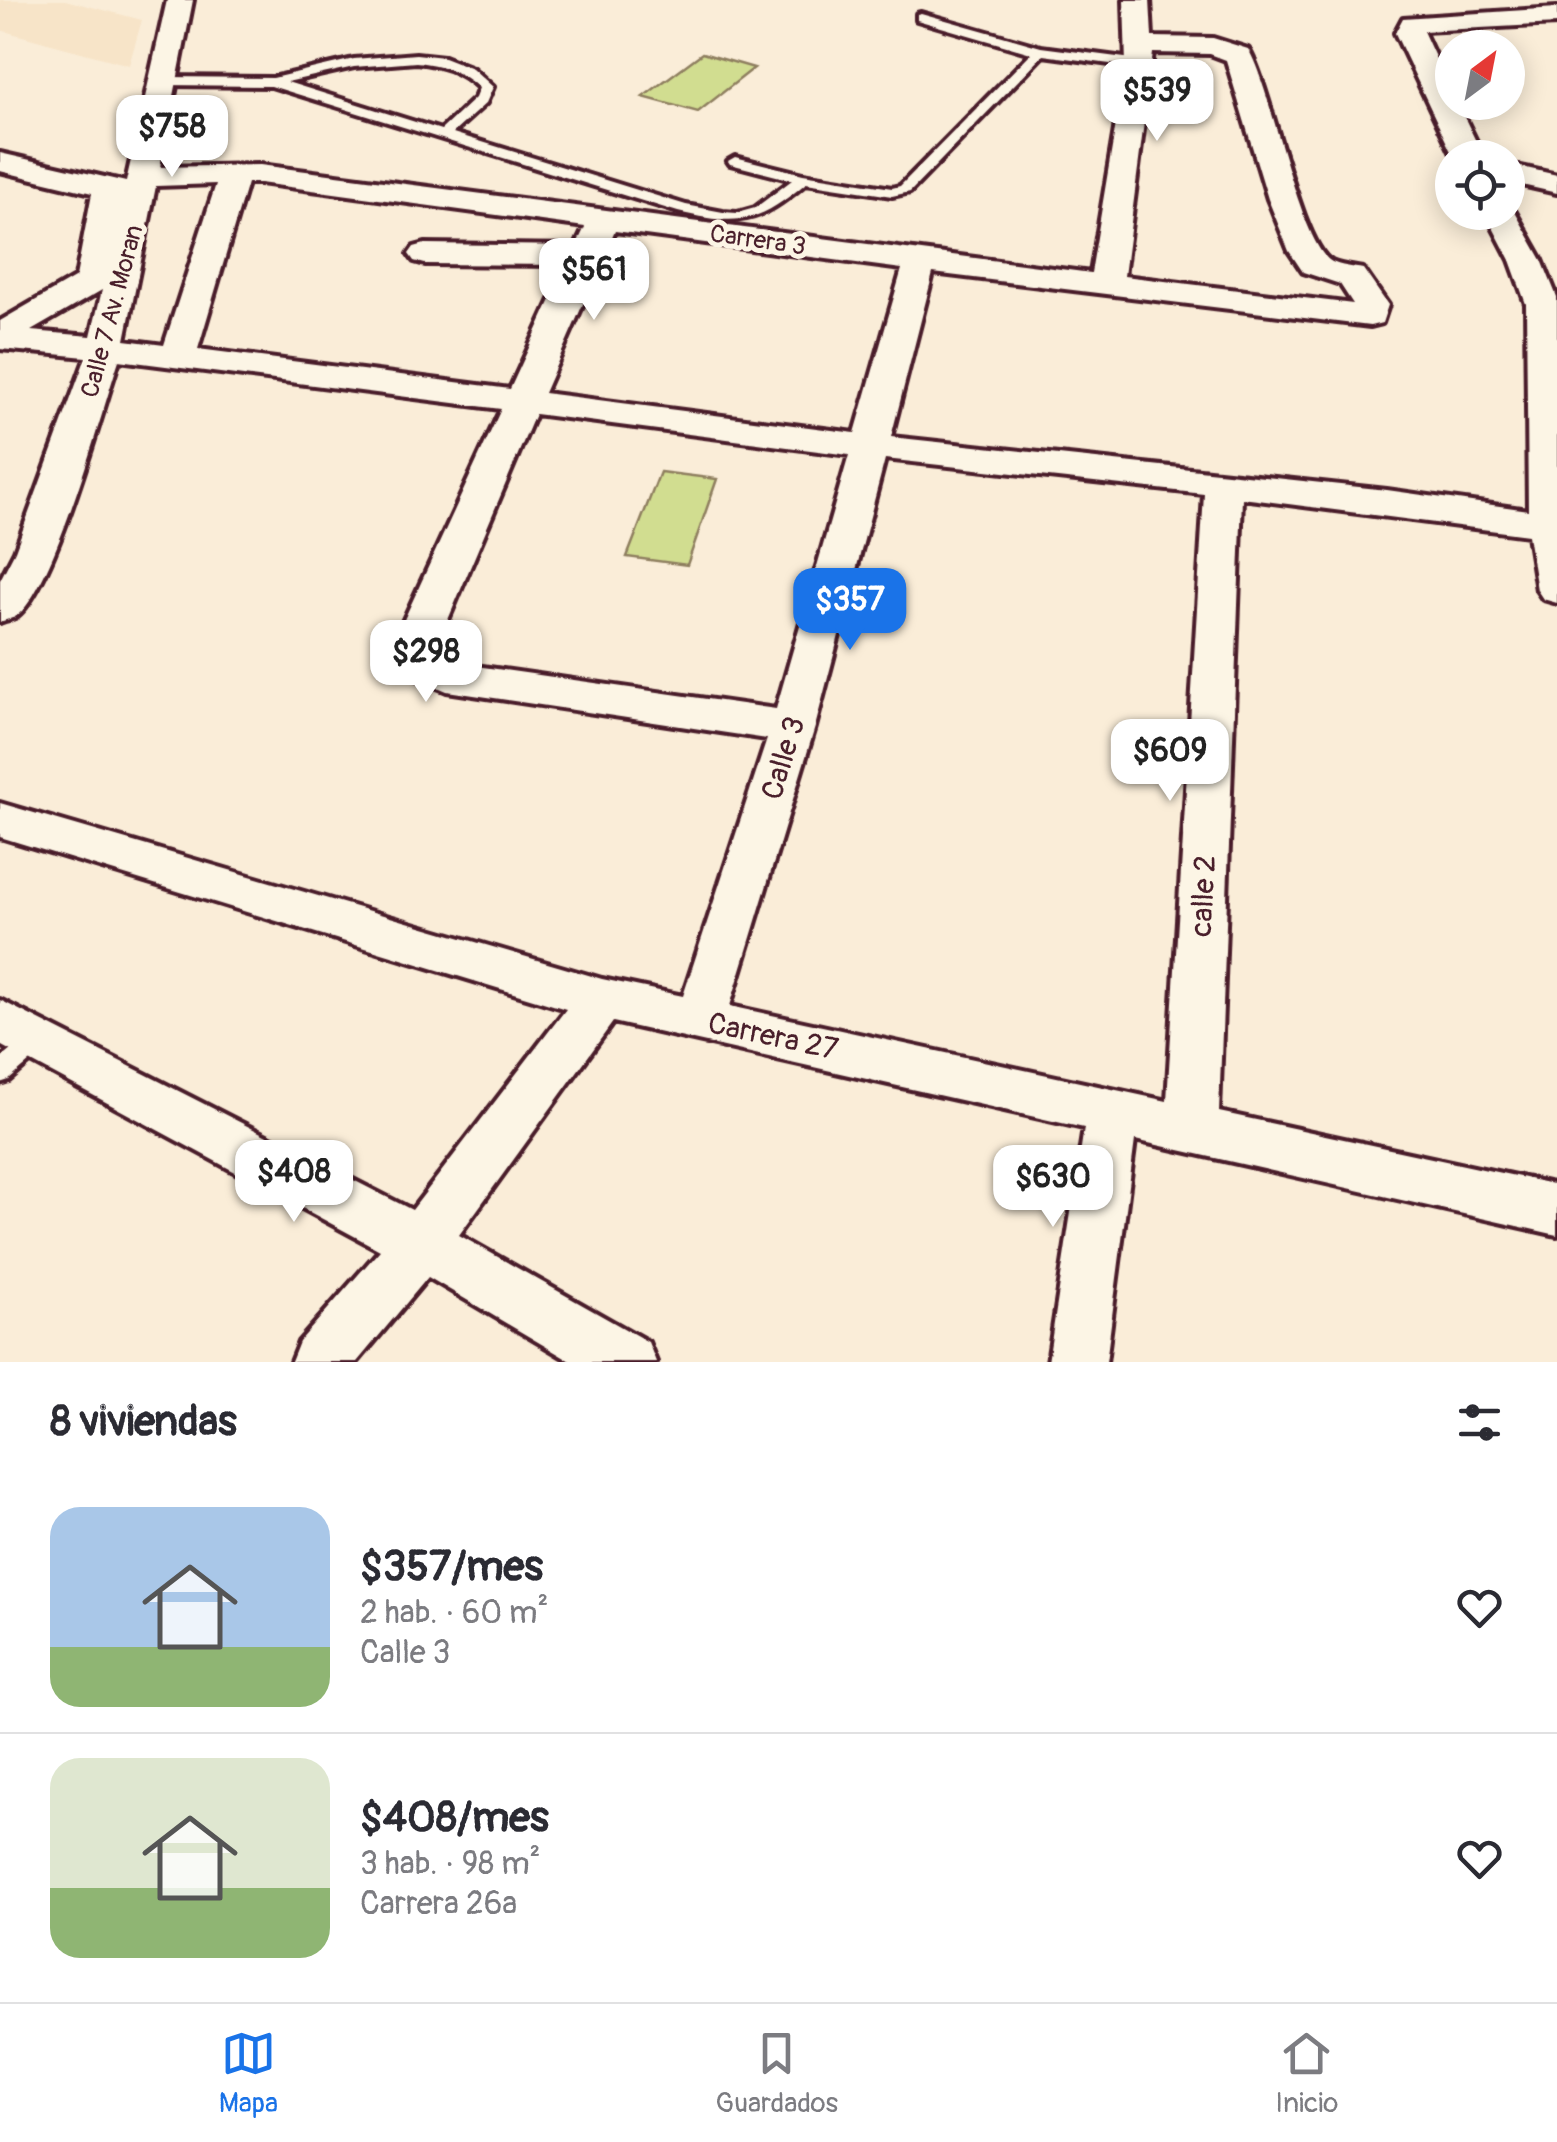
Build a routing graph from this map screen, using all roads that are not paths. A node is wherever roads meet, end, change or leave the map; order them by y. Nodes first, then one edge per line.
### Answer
1 (180, 0) edge
2 (1137, 0) edge
3 (920, 16) dead end
4 (1557, 16) edge
5 (1040, 51) junction
6 (1139, 54) junction
7 (165, 81) junction
8 (272, 82) junction
9 (444, 134) junction
10 (1460, 140) edge
11 (735, 160) dead end
12 (0, 162) edge
13 (235, 174) junction
14 (1525, 177) edge
15 (803, 178) junction
16 (1557, 184) edge
17 (130, 187) junction
18 (604, 218) junction
19 (1510, 230) edge
20 (425, 254) dead end
21 (589, 256) junction
22 (920, 262) junction
23 (1106, 284) junction
24 (1550, 305) edge
25 (0, 337) edge
26 (106, 348) junction
27 (178, 357) junction
28 (524, 403) junction
29 (868, 446) junction
30 (1224, 484) junction
31 (1551, 526) edge
32 (1557, 590) edge
33 (0, 608) edge
34 (794, 727) junction
35 (0, 820) edge
36 (602, 998) junction
37 (701, 1020) junction
38 (12, 1045) edge
39 (1113, 1110) junction
40 (1192, 1127) junction
41 (1557, 1210) edge
42 (421, 1243) junction
43 (320, 1362) edge
44 (627, 1362) edge
45 (1077, 1362) edge

1 - 7 street, Calle 7 Av. Moran
2 - 6 street
3 - 5 lane
4 - 10 street
5 - 6 lane
5 - 15 lane
6 - 23 street
6 - 23 street, Carrera 3
7 - 8 lane
7 - 17 street, Calle 7 Av. Moran
8 - 9 lane
8 - 9 lane
9 - 15 lane
11 - 15 lane
12 - 17 street, Carrera 3
13 - 17 street, Carrera 3
13 - 18 street, Carrera 3
13 - 27 street
14 - 16 street
17 - 25 street
17 - 26 street, Calle 7 Av. Moran
18 - 21 street
18 - 22 street, Carrera 3
19 - 24 street
20 - 21 street
21 - 28 street
22 - 23 street, Carrera 3
22 - 29 street, Calle 3
24 - 31 street
25 - 26 street
26 - 27 street
26 - 33 street, Calle 7 Av. Moran
27 - 28 street
28 - 29 street
28 - 34 street
29 - 30 street
29 - 34 street, Calle 3
30 - 31 street
30 - 40 street, calle 2
31 - 32 street
34 - 37 street, Calle 3
35 - 36 street, Carrera 27
36 - 37 street, Carrera 27
36 - 42 street
37 - 39 street, Carrera 27
38 - 42 street
39 - 40 street, Carrera 27
39 - 45 street
40 - 41 street, Carrera 27
42 - 43 street
42 - 44 street

